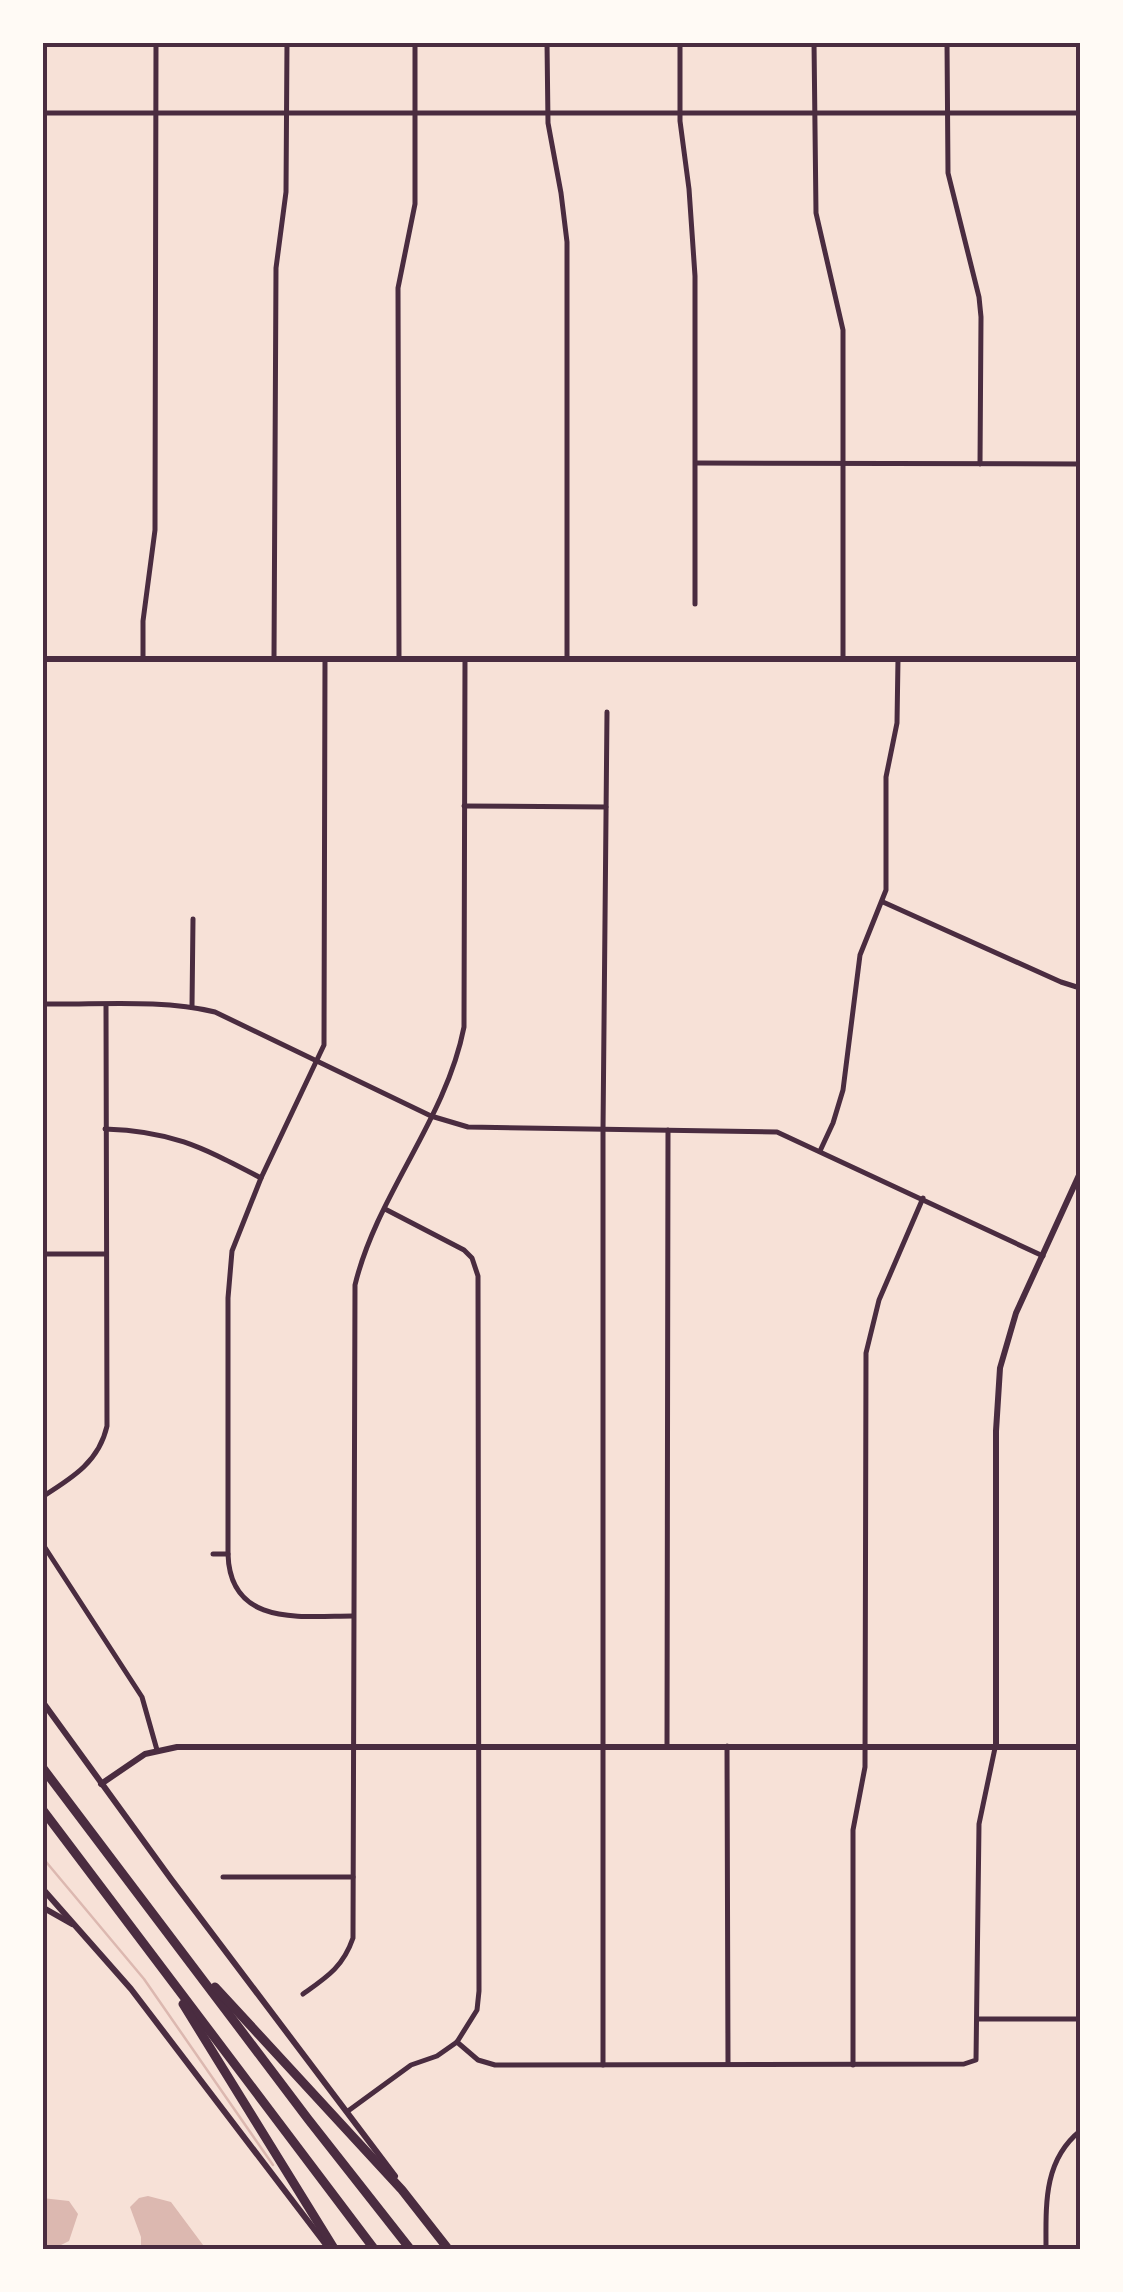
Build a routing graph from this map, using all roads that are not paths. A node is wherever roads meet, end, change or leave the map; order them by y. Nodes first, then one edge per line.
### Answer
1 (156, 42) edge
2 (287, 42) edge
3 (415, 42) edge
4 (546, 42) edge
5 (680, 42) edge
6 (814, 42) edge
7 (947, 42) edge
8 (156, 112) junction
9 (42, 113) edge
10 (286, 113) junction
11 (416, 113) junction
12 (547, 113) junction
13 (680, 113) junction
14 (814, 113) junction
15 (947, 113) junction
16 (1080, 113) edge
17 (696, 463) junction
18 (843, 464) junction
19 (980, 464) junction
20 (1080, 464) edge
21 (695, 604) dead end
22 (143, 659) junction
23 (274, 659) junction
24 (324, 659) junction
25 (399, 659) junction
26 (465, 659) junction
27 (567, 659) junction
28 (843, 659) junction
29 (898, 659) junction
30 (1080, 659) edge
31 (42, 660) edge
32 (607, 712) dead end
33 (464, 806) junction
34 (607, 807) junction
35 (882, 902) junction
36 (193, 919) dead end
37 (1080, 988) edge
38 (42, 1004) edge
39 (106, 1005) junction
40 (192, 1006) junction
41 (319, 1061) junction
42 (431, 1116) junction
43 (105, 1130) junction
44 (603, 1130) junction
45 (668, 1130) junction
46 (820, 1151) junction
47 (1080, 1173) edge
48 (261, 1178) junction
49 (923, 1198) junction
50 (385, 1209) junction
51 (42, 1254) edge
52 (105, 1254) junction
53 (1042, 1256) junction
54 (42, 1498) edge
55 (42, 1543) edge
56 (213, 1554) dead end
57 (228, 1554) junction
58 (354, 1616) junction
59 (96, 1625) junction
60 (85, 1632) dead end
61 (42, 1701) edge
62 (667, 1746) junction
63 (727, 1746) junction
64 (1080, 1746) edge
65 (353, 1747) junction
66 (478, 1747) junction
67 (604, 1747) junction
68 (865, 1747) junction
69 (996, 1747) junction
70 (157, 1750) junction
71 (42, 1767) edge
72 (101, 1784) junction
73 (42, 1808) edge
74 (223, 1877) dead end
75 (352, 1877) junction
76 (42, 1888) edge
77 (42, 1907) edge
78 (128, 1923) junction
79 (79, 1928) junction
80 (180, 1949) junction
81 (303, 1994) dead end
82 (978, 2019) junction
83 (1080, 2019) edge
84 (458, 2042) junction
85 (728, 2064) junction
86 (603, 2065) junction
87 (853, 2065) junction
88 (348, 2111) junction
89 (1080, 2131) edge
90 (332, 2250) edge
91 (375, 2250) edge
92 (410, 2250) edge
93 (449, 2250) edge
94 (1046, 2250) edge

1 - 8 street
2 - 10 street
3 - 11 street
4 - 12 street
5 - 13 street
6 - 14 street
7 - 15 street
8 - 9 street
8 - 10 street
8 - 22 street
10 - 11 street
10 - 23 street
11 - 12 street
11 - 25 street
12 - 13 street
12 - 27 street
13 - 14 street
13 - 17 street
14 - 15 street
14 - 18 street
15 - 16 street
15 - 19 street
17 - 18 street
17 - 21 street
18 - 19 street
18 - 28 street
19 - 20 street
22 - 23 main road
22 - 31 main road
23 - 24 main road
24 - 25 main road
24 - 41 street
25 - 26 main road
26 - 27 main road
26 - 33 street
27 - 28 main road
28 - 29 main road
29 - 30 main road
29 - 35 street
32 - 34 street
33 - 34 street
33 - 42 street
34 - 44 street
35 - 37 street
35 - 46 street
36 - 40 street
38 - 39 street
39 - 40 street
39 - 43 street
40 - 41 street
41 - 42 street
41 - 48 street
42 - 44 street
42 - 50 street
43 - 48 street
43 - 52 street
44 - 45 street
44 - 67 street
45 - 46 street
45 - 62 street
46 - 49 street
47 - 53 main road
48 - 57 street
49 - 53 street
49 - 68 street
50 - 58 street
50 - 66 street
51 - 52 street
52 - 54 street
53 - 69 main road
55 - 59 street
56 - 57 street
57 - 58 street
58 - 65 street
59 - 60 street
59 - 70 street
61 - 72 main road
62 - 63 main road
62 - 67 main road
63 - 68 main road
63 - 85 street
64 - 69 main road
65 - 66 main road
65 - 70 main road
65 - 75 street
66 - 67 main road
66 - 84 street
67 - 86 street
68 - 69 main road
68 - 87 street
69 - 82 street
70 - 72 main road
71 - 80 highway
72 - 88 main road
73 - 78 highway
74 - 75 street
75 - 81 street
76 - 79 main road
77 - 79 main road
78 - 90 highway
78 - 91 highway
79 - 90 main road
80 - 92 highway
80 - 93 highway
82 - 83 street
82 - 87 street
84 - 86 street
84 - 88 street
85 - 86 street
85 - 87 street
88 - 93 main road
89 - 94 street

